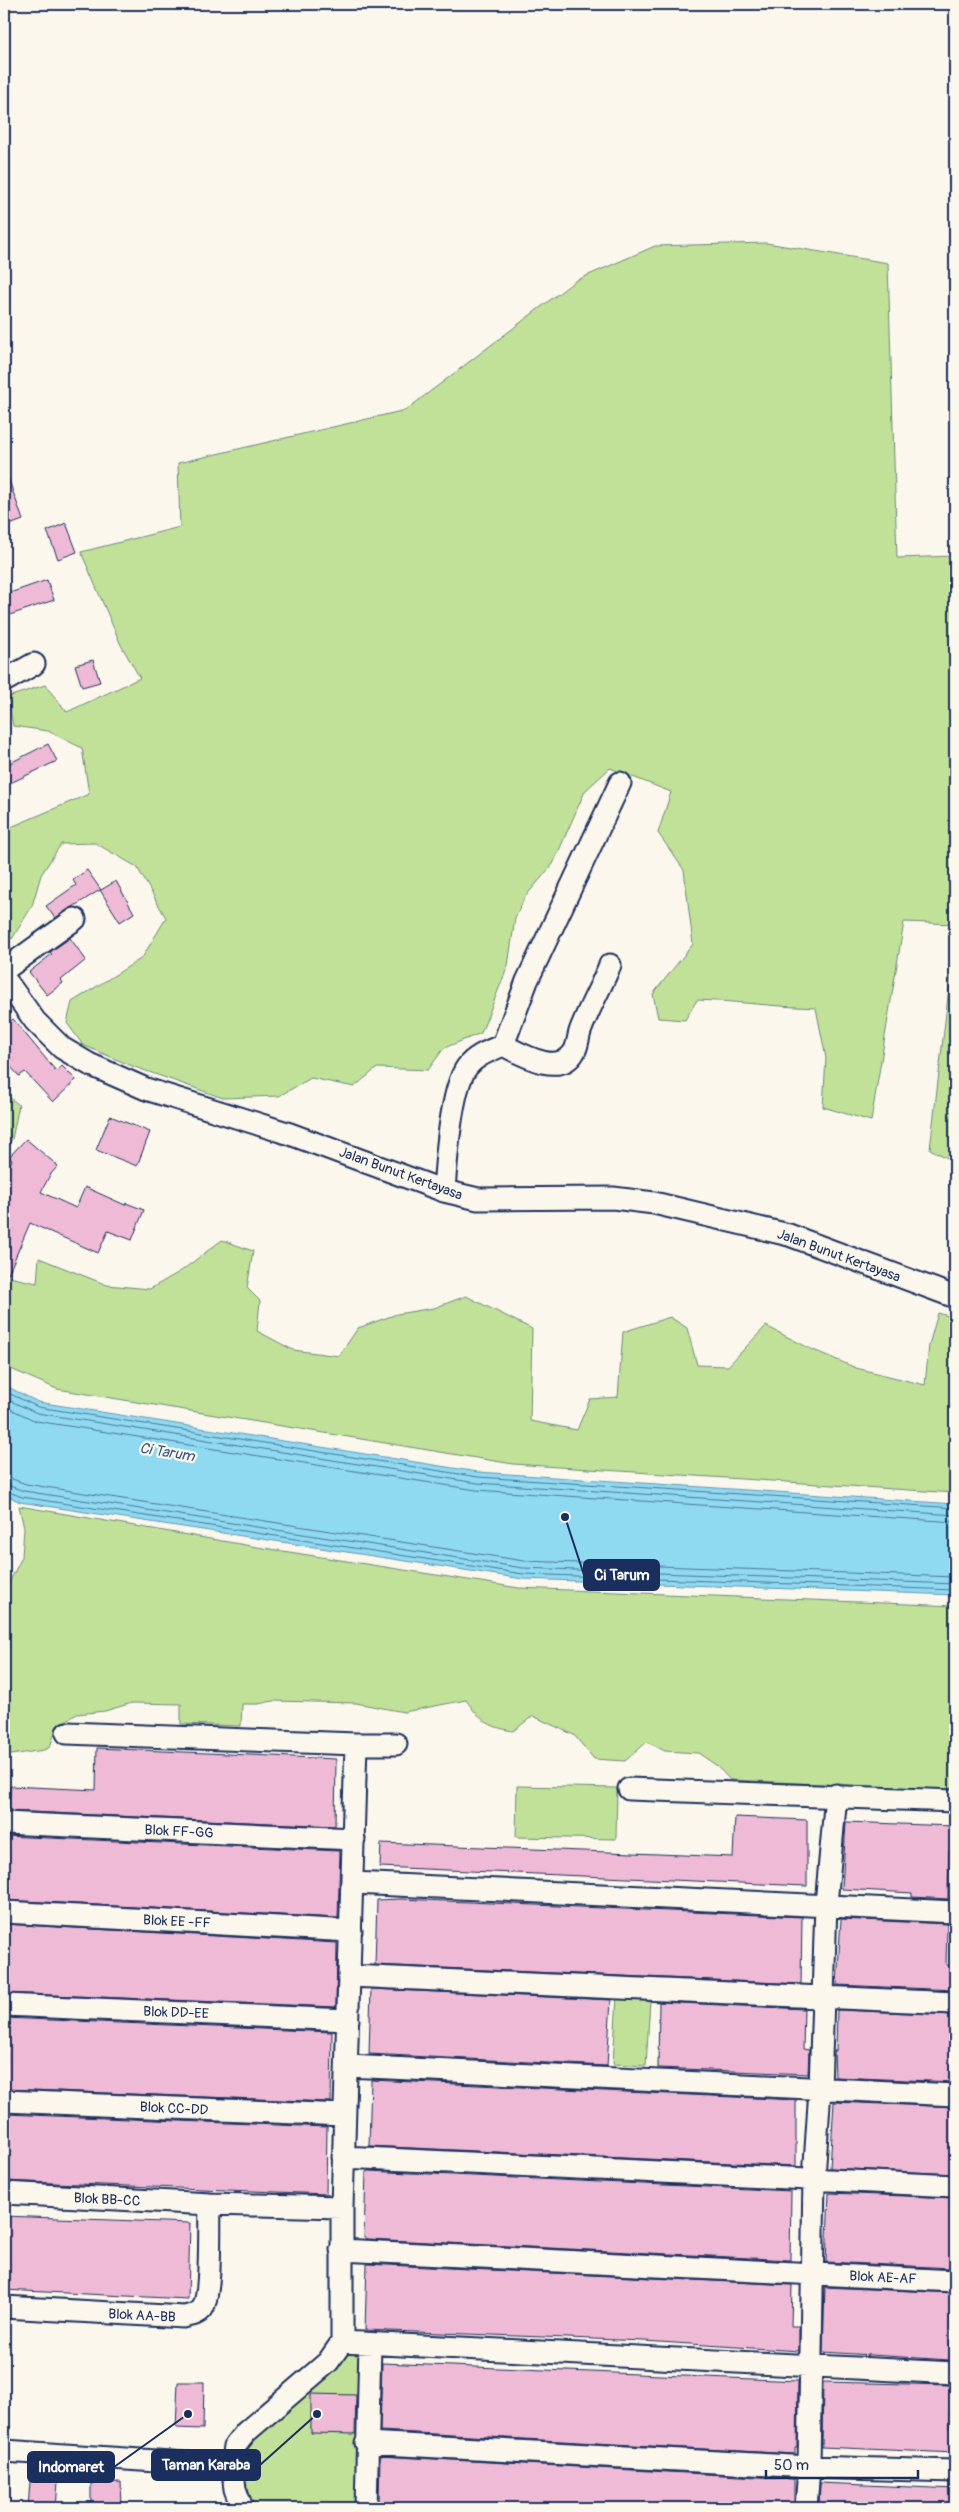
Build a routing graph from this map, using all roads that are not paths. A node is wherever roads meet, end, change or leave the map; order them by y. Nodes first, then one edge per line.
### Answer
1 (34, 664) dead end
2 (4, 681) edge
3 (620, 784) dead end
4 (75, 919) dead end
5 (610, 965) dead end
6 (4, 970) edge
7 (4, 978) edge
8 (503, 1046) junction
9 (444, 1191) junction
10 (955, 1298) edge
11 (67, 1733) dead end
12 (356, 1744) junction
13 (396, 1744) dead end
14 (629, 1789) dead end
15 (836, 1795) junction
16 (955, 1801) edge
17 (4, 1823) edge
18 (354, 1839) junction
19 (353, 1883) junction
20 (826, 1904) junction
21 (4, 1912) edge
22 (955, 1912) edge
23 (351, 1931) junction
24 (350, 1976) junction
25 (824, 1996) junction
26 (955, 2003) edge
27 (4, 2005) edge
28 (348, 2020) junction
29 (347, 2066) junction
30 (820, 2089) junction
31 (955, 2095) edge
32 (4, 2100) edge
33 (344, 2115) junction
34 (343, 2157) junction
35 (814, 2178) junction
36 (955, 2186) edge
37 (4, 2194) edge
38 (210, 2204) junction
39 (342, 2207) junction
40 (341, 2250) junction
41 (811, 2274) junction
42 (955, 2281) edge
43 (4, 2308) edge
44 (342, 2342) junction
45 (370, 2344) junction
46 (811, 2365) junction
47 (955, 2373) edge
48 (366, 2443) junction
49 (4, 2451) edge
50 (232, 2466) junction
51 (809, 2467) junction
52 (955, 2471) edge
53 (242, 2508) edge
54 (366, 2508) edge
55 (373, 2508) edge
56 (806, 2508) edge

1 - 2 street
3 - 8 street
4 - 6 street
5 - 8 street
7 - 9 street, Jalan Bunut Kertayasa
8 - 9 street
9 - 10 street, Jalan Bunut Kertayasa
11 - 12 street
12 - 13 street
12 - 18 street
14 - 15 street
15 - 16 street
15 - 20 street
17 - 18 street, Blok FF-GG
18 - 19 street
19 - 20 street
19 - 23 street
20 - 22 street
20 - 25 street
21 - 23 street, Blok EE -FF
23 - 24 street
24 - 25 street
24 - 28 street
25 - 26 street
25 - 30 street
27 - 28 street, Blok DD-EE
28 - 29 street
29 - 30 street
29 - 33 street
30 - 31 street
30 - 35 street
32 - 33 street, Blok CC-DD
33 - 34 street
34 - 35 street
34 - 39 street
35 - 36 street
35 - 41 street
37 - 38 street, Blok BB-CC
38 - 39 street, Blok BB-CC
38 - 43 street, Blok AA-BB
39 - 40 street
40 - 41 street, Blok AE-AF
40 - 44 street
41 - 42 street, Blok AE-AF
41 - 46 street
44 - 45 street
44 - 50 street
45 - 46 street
45 - 48 street
46 - 47 street
46 - 51 street
48 - 51 street
48 - 54 street
49 - 50 street
50 - 53 street
51 - 52 street
51 - 56 street
54 - 55 street

